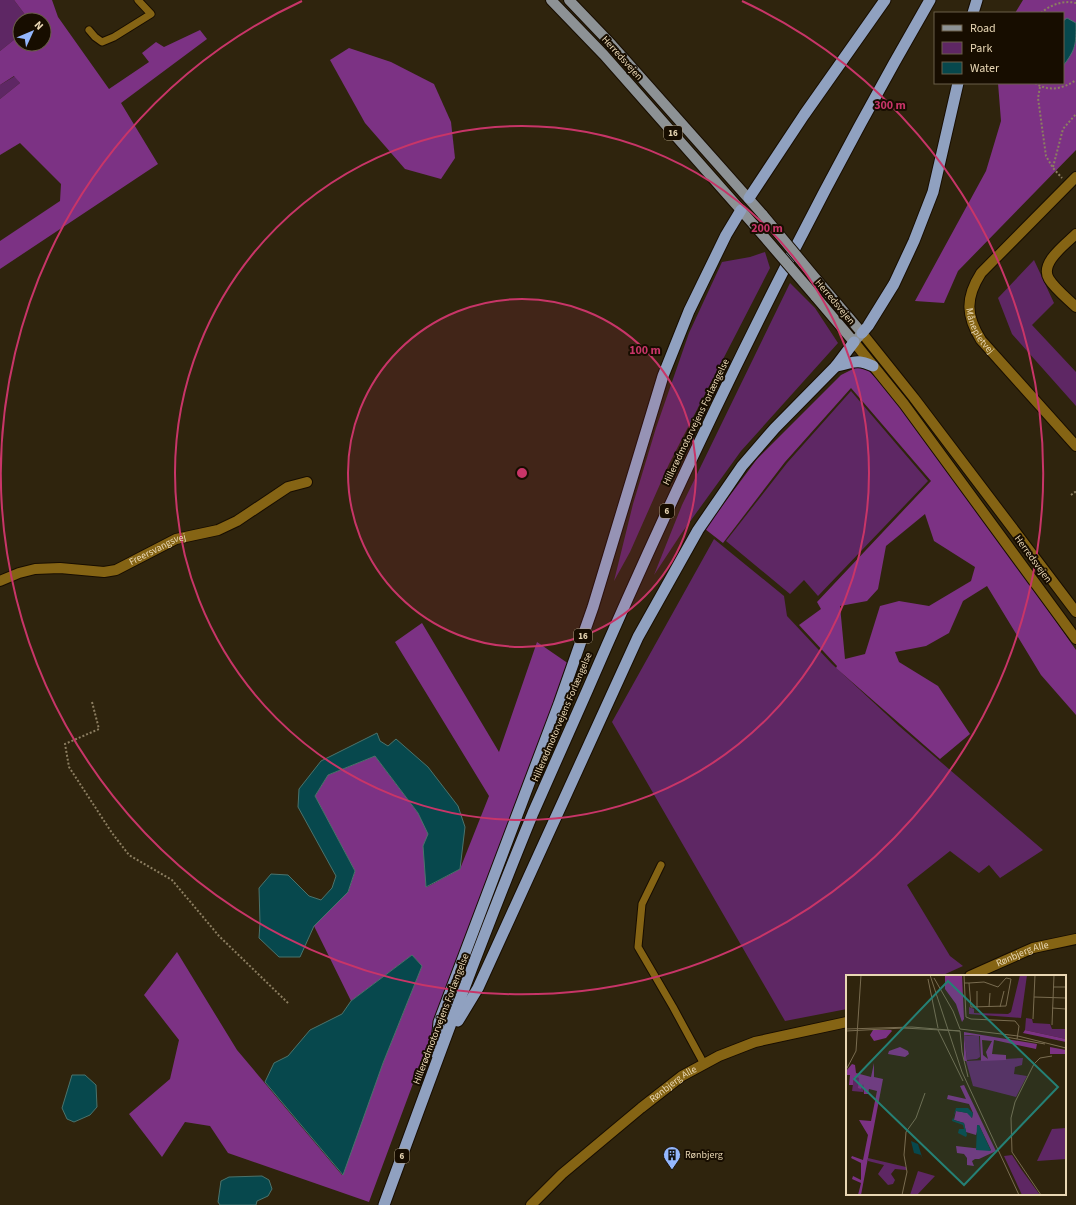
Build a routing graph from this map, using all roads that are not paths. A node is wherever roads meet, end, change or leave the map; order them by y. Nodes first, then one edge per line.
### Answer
1 (138, 0) edge
2 (551, 0) edge
3 (569, 0) edge
4 (885, 0) edge
5 (930, 0) edge
6 (977, 0) edge
7 (973, 12) edge
8 (89, 30) dead end
9 (958, 84) edge
10 (1076, 177) edge
11 (749, 198) junction
12 (741, 210) junction
13 (1076, 234) edge
14 (1076, 307) edge
15 (862, 333) junction
16 (854, 342) junction
17 (836, 366) junction
18 (873, 366) junction
19 (1076, 446) edge
20 (306, 482) dead end
21 (0, 581) edge
22 (1076, 612) edge
23 (1076, 639) edge
24 (661, 866) dead end
25 (1076, 939) edge
26 (972, 975) edge
27 (846, 1022) edge
28 (445, 1041) junction
29 (704, 1064) junction
30 (435, 1066) junction
31 (384, 1205) edge
32 (530, 1205) edge

1 - 8 lane
2 - 12 main road, Herredsvejen / 16
3 - 11 main road, Herredsvejen / 16
4 - 11 highway
5 - 28 highway, Hillerødmotorvejens Forlængelse / 6
6 - 7 highway
9 - 15 highway
10 - 19 street, Månepletvej
11 - 12 main road
11 - 15 main road, Herredsvejen / 16, bridge
12 - 16 main road, Herredsvejen, bridge
12 - 30 highway, 16
13 - 14 street
15 - 16 main road
15 - 22 street, Herredsvejen
16 - 17 highway
16 - 18 street, Herredsvejen
17 - 18 highway
17 - 28 highway
18 - 23 street, Herredsvejen
20 - 21 street, Freersvangsvej
24 - 29 lane
25 - 26 street, Rønbjerg Alle
27 - 29 street, Rønbjerg Alle
28 - 30 highway, Hillerødmotorvejens Forlængelse / 6
29 - 32 street, Rønbjerg Alle
30 - 31 highway, Hillerødmotorvejens Forlængelse / 6

